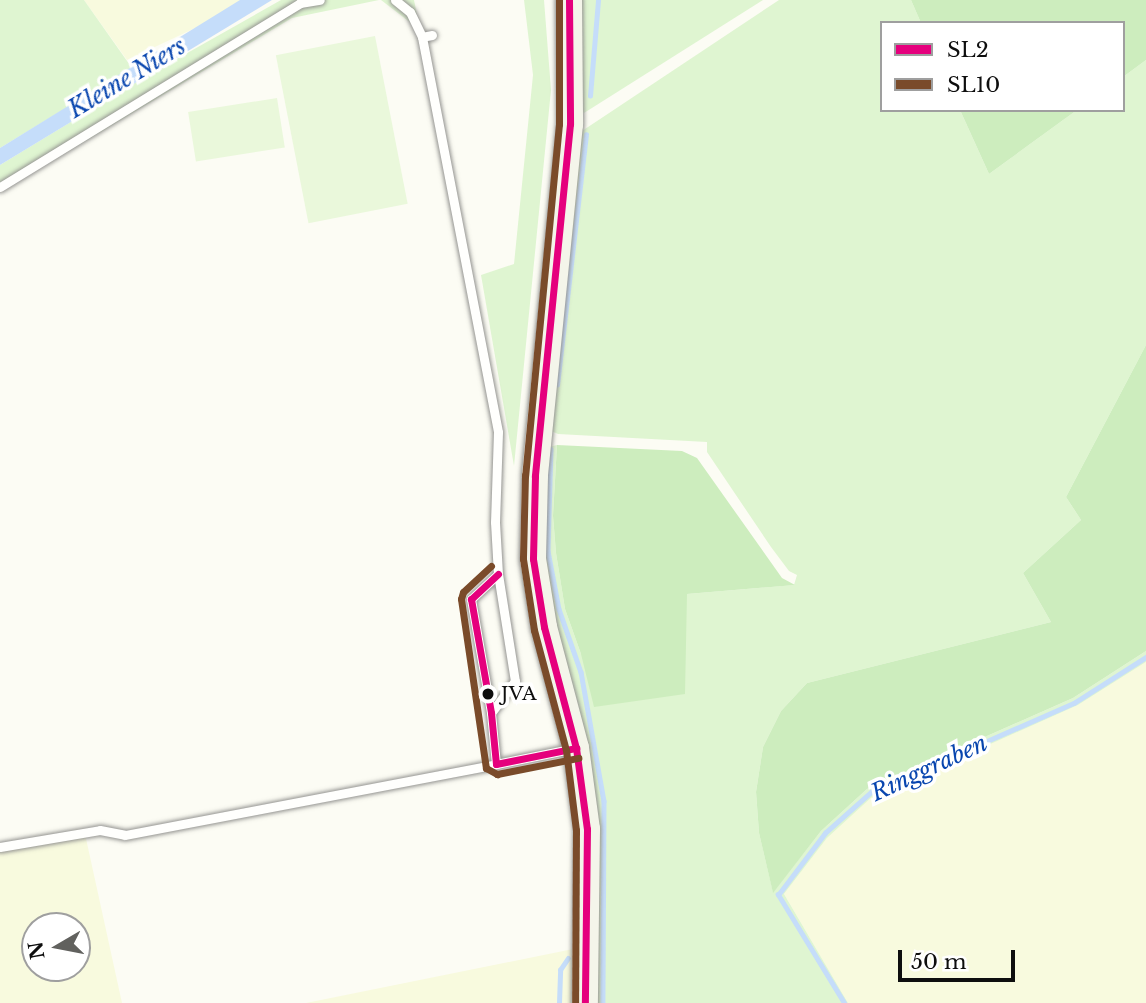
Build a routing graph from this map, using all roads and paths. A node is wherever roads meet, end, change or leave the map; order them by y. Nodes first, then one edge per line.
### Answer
1 (320, 0) edge
2 (394, 0) edge
3 (569, 0) edge
4 (432, 35) dead end
5 (422, 37) junction
6 (0, 187) edge
7 (498, 574) junction
8 (491, 713) junction
9 (576, 748) junction
10 (496, 764) junction
11 (0, 848) edge
12 (585, 1003) edge

1 - 6 lane
2 - 5 lane
3 - 9 street
4 - 5 lane
5 - 7 lane
7 - 8 lane
7 - 8 lane
8 - 10 lane
9 - 10 lane
9 - 12 street
10 - 11 lane

